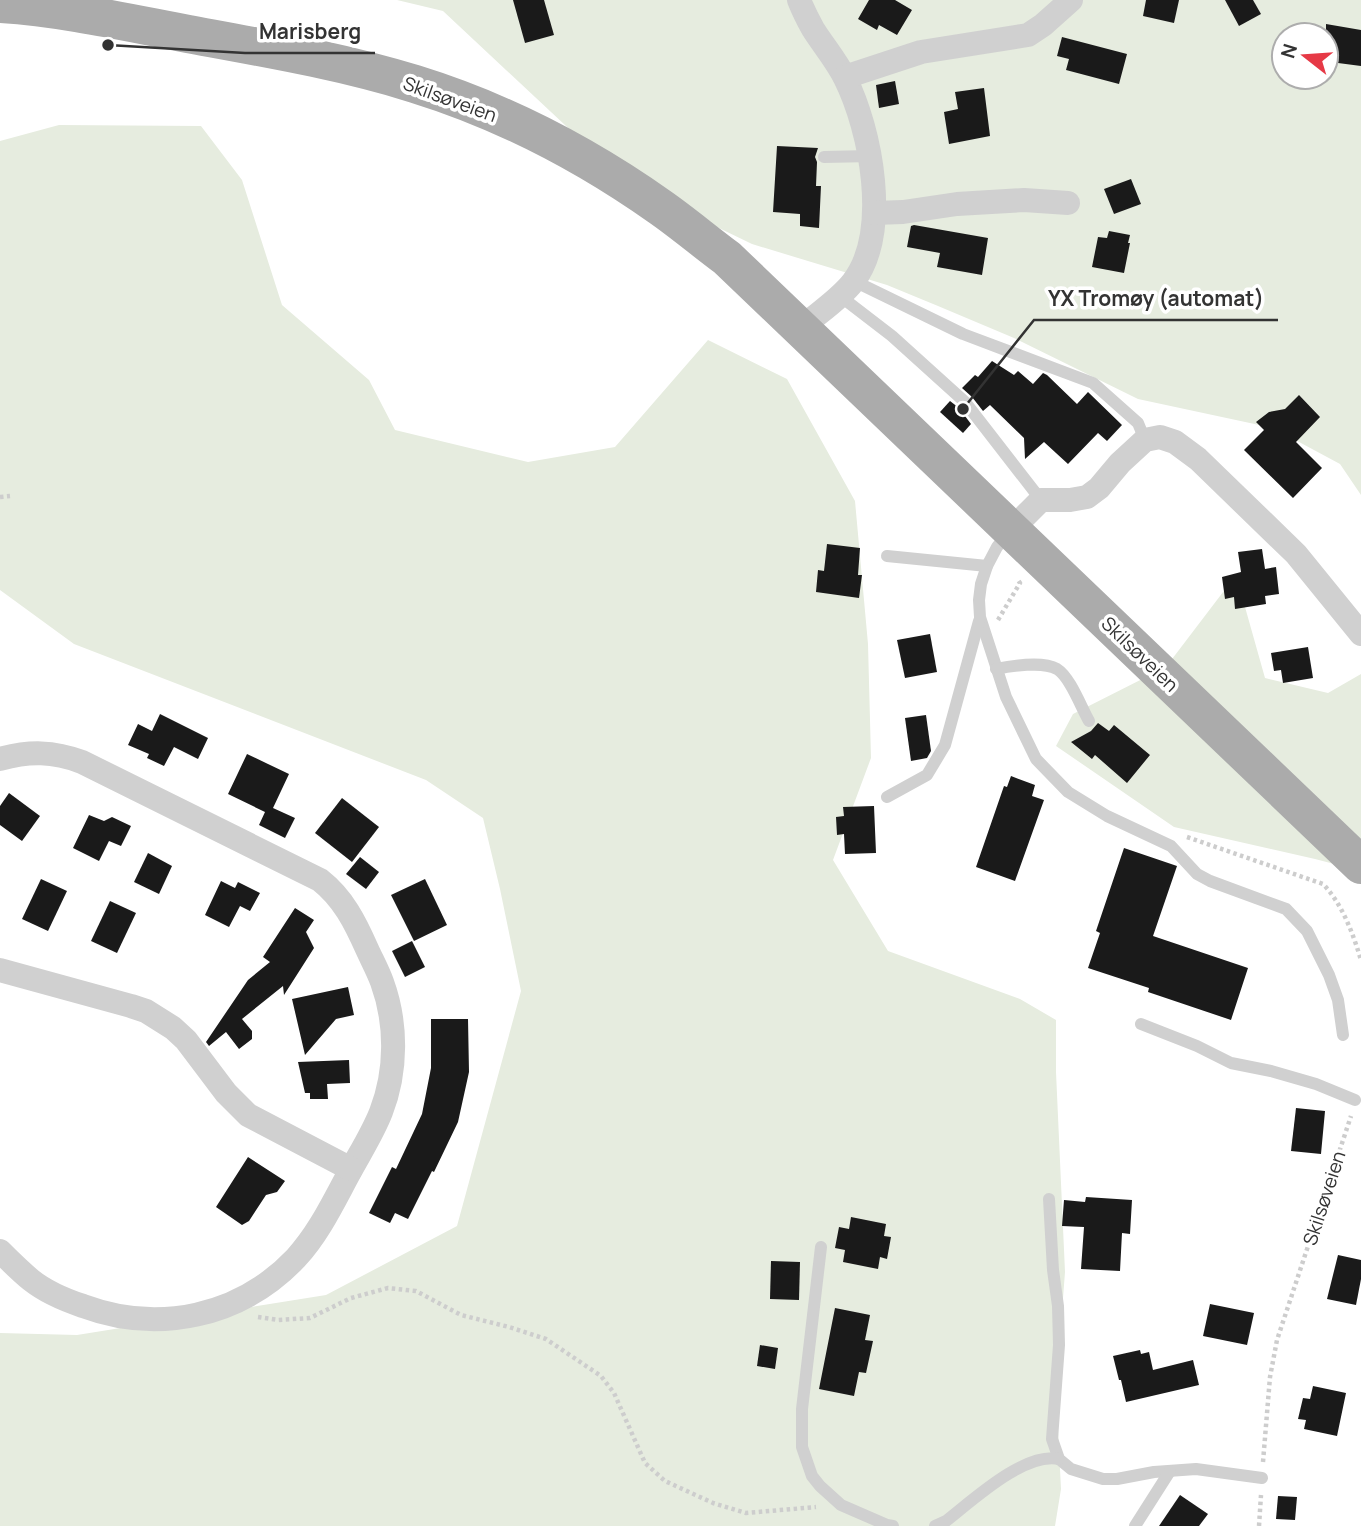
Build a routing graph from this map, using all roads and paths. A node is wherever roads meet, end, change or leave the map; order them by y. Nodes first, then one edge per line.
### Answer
1 (799, 0) edge
2 (1071, 0) edge
3 (18, 4) edge
4 (845, 77) junction
5 (871, 156) junction
6 (824, 157) dead end
7 (1068, 203) dead end
8 (874, 213) junction
9 (847, 288) junction
10 (801, 328) junction
11 (1145, 440) junction
12 (10, 496) dead end
13 (0, 497) edge
14 (1041, 500) junction
15 (1004, 538) junction
16 (887, 556) dead end
17 (987, 566) junction
18 (980, 617) junction
19 (1361, 634) edge
20 (1003, 668) junction
21 (1089, 721) dead end
22 (0, 760) edge
23 (887, 797) dead end
24 (1182, 835) dead end
25 (1361, 865) edge
26 (1361, 960) edge
27 (0, 970) edge
28 (1141, 1024) dead end
29 (1343, 1035) dead end
30 (1355, 1101) joint
31 (351, 1169) junction
32 (1049, 1199) dead end
33 (821, 1247) dead end
34 (0, 1251) edge
35 (216, 1310) junction
36 (1059, 1460) junction
37 (1170, 1471) junction
38 (1262, 1478) junction
39 (841, 1505) junction
40 (894, 1526) edge
41 (935, 1526) edge
42 (1135, 1526) edge
43 (1259, 1526) edge

1 - 4 street
2 - 4 street
3 - 10 main road, Skilsøveien
4 - 5 street
5 - 6 lane
5 - 8 street
7 - 8 street
8 - 9 street
9 - 10 street
9 - 11 lane
9 - 14 lane
10 - 15 main road, Skilsøveien
11 - 14 street
11 - 19 street
12 - 13 path
14 - 15 street
15 - 17 lane
15 - 20 path
15 - 25 main road, Skilsøveien
16 - 17 lane
17 - 18 lane
18 - 20 lane
18 - 23 lane
20 - 21 lane
20 - 29 lane
22 - 31 street
24 - 26 path
27 - 31 street
28 - 30 lane
30 - 38 path, Skilsøveien
31 - 35 street
32 - 36 lane
33 - 39 lane
34 - 35 street
35 - 39 path
36 - 37 lane
36 - 41 lane
37 - 38 lane
37 - 42 lane
38 - 43 path, Skilsøveien
39 - 40 lane

